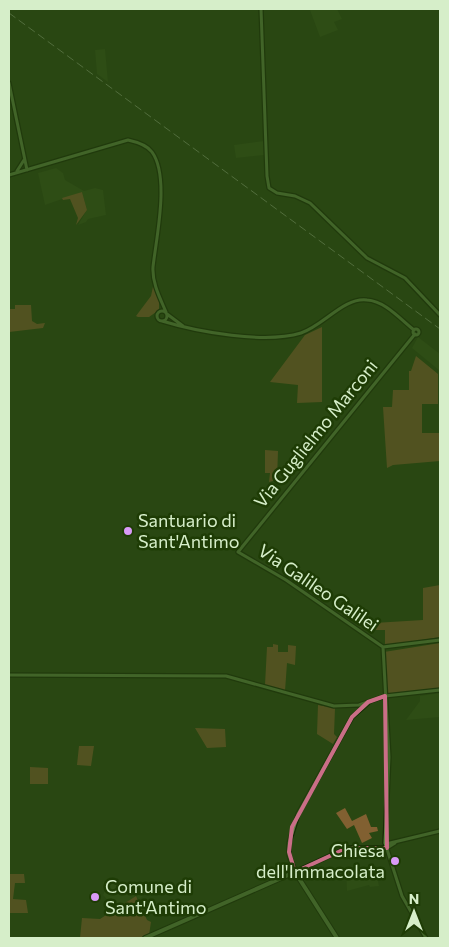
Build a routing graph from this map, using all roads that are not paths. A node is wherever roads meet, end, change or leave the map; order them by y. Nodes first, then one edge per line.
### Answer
1 (261, 9) edge
2 (9, 83) edge
3 (24, 157) junction
4 (27, 170) junction
5 (17, 172) junction
6 (9, 175) edge
7 (160, 299) junction
8 (159, 311) junction
9 (166, 313) junction
10 (440, 315) edge
11 (162, 321) junction
12 (185, 328) junction
13 (238, 552) joint
14 (440, 641) edge
15 (383, 649) junction
16 (9, 674) edge
17 (440, 690) edge
18 (385, 696) junction
19 (368, 702) junction
20 (440, 832) edge
21 (386, 846) junction
22 (295, 872) junction
23 (145, 938) edge
24 (337, 938) edge
25 (426, 938) edge

1 - 10 street
2 - 3 street
3 - 4 street
3 - 5 street
4 - 5 street
4 - 7 street
5 - 6 street
7 - 8 street
7 - 9 street
8 - 9 street
8 - 11 street
9 - 11 street
9 - 12 street
11 - 12 street
12 - 13 street, Via Guglielmo Marconi
13 - 15 street, Via Galileo Galilei
14 - 15 street
15 - 18 street
16 - 19 street
17 - 18 street
18 - 19 street
18 - 21 street
19 - 22 street
20 - 21 street
21 - 22 street
21 - 25 street
22 - 23 main road
22 - 24 main road

